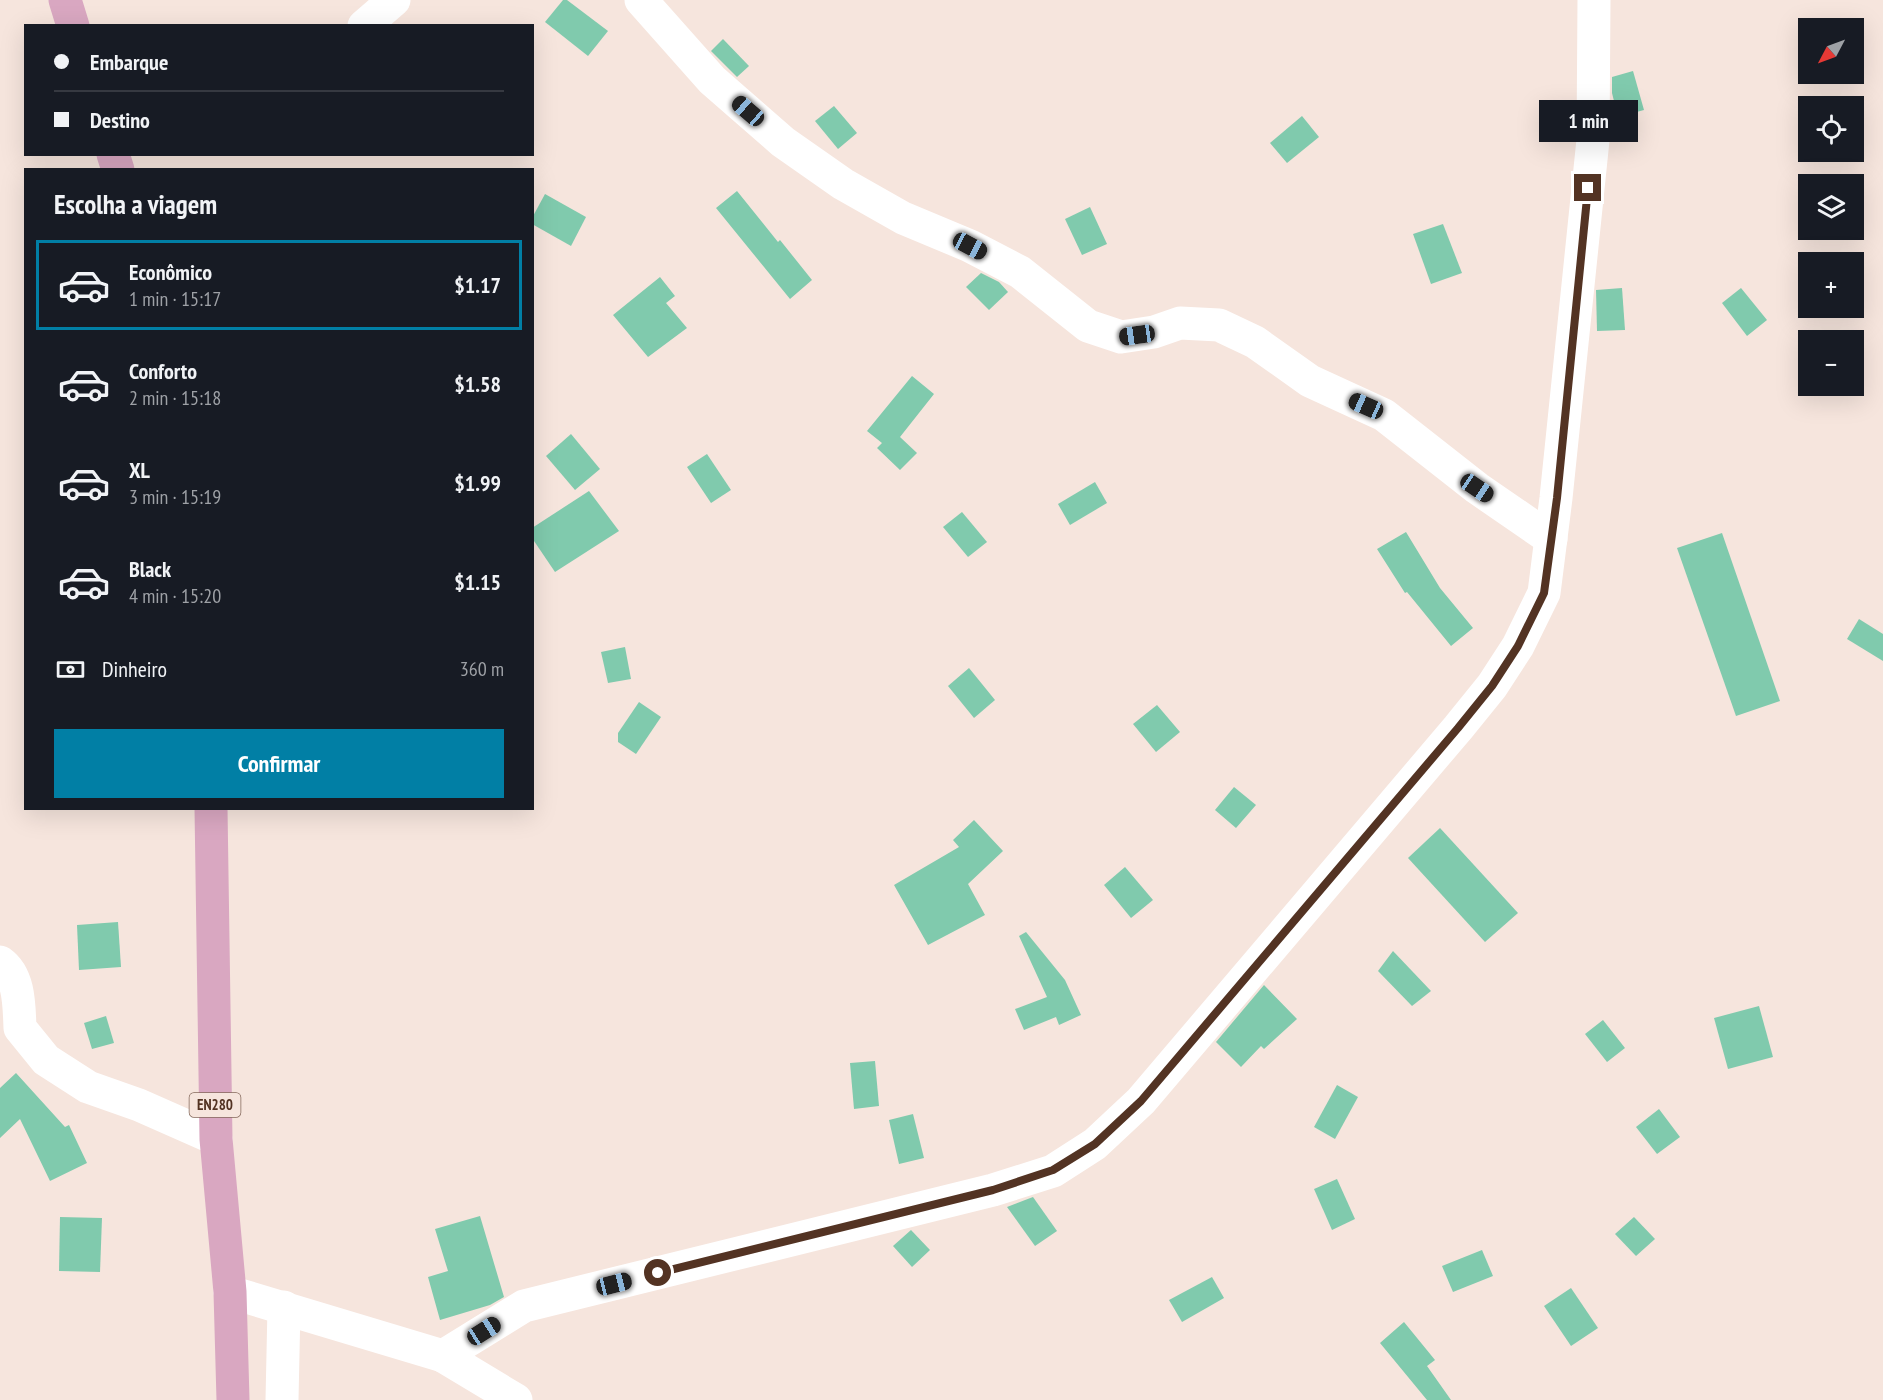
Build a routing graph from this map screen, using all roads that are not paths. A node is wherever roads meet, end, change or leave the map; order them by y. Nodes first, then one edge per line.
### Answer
1 (65, 0) edge
2 (394, 0) edge
3 (640, 0) edge
4 (1594, 0) edge
5 (72, 24) edge
6 (366, 24) edge
7 (1551, 539) junction
8 (211, 810) edge
9 (0, 962) edge
10 (216, 1139) junction
11 (230, 1292) junction
12 (284, 1307) junction
13 (443, 1356) junction
14 (233, 1400) edge
15 (282, 1400) edge
16 (516, 1400) edge

1 - 5 main road
2 - 6 street
3 - 7 street
4 - 7 street
7 - 13 street
8 - 10 main road, EN280
9 - 10 street
10 - 11 main road, EN280
11 - 12 street
11 - 14 main road, EN280
12 - 13 street
12 - 15 street
13 - 16 street

